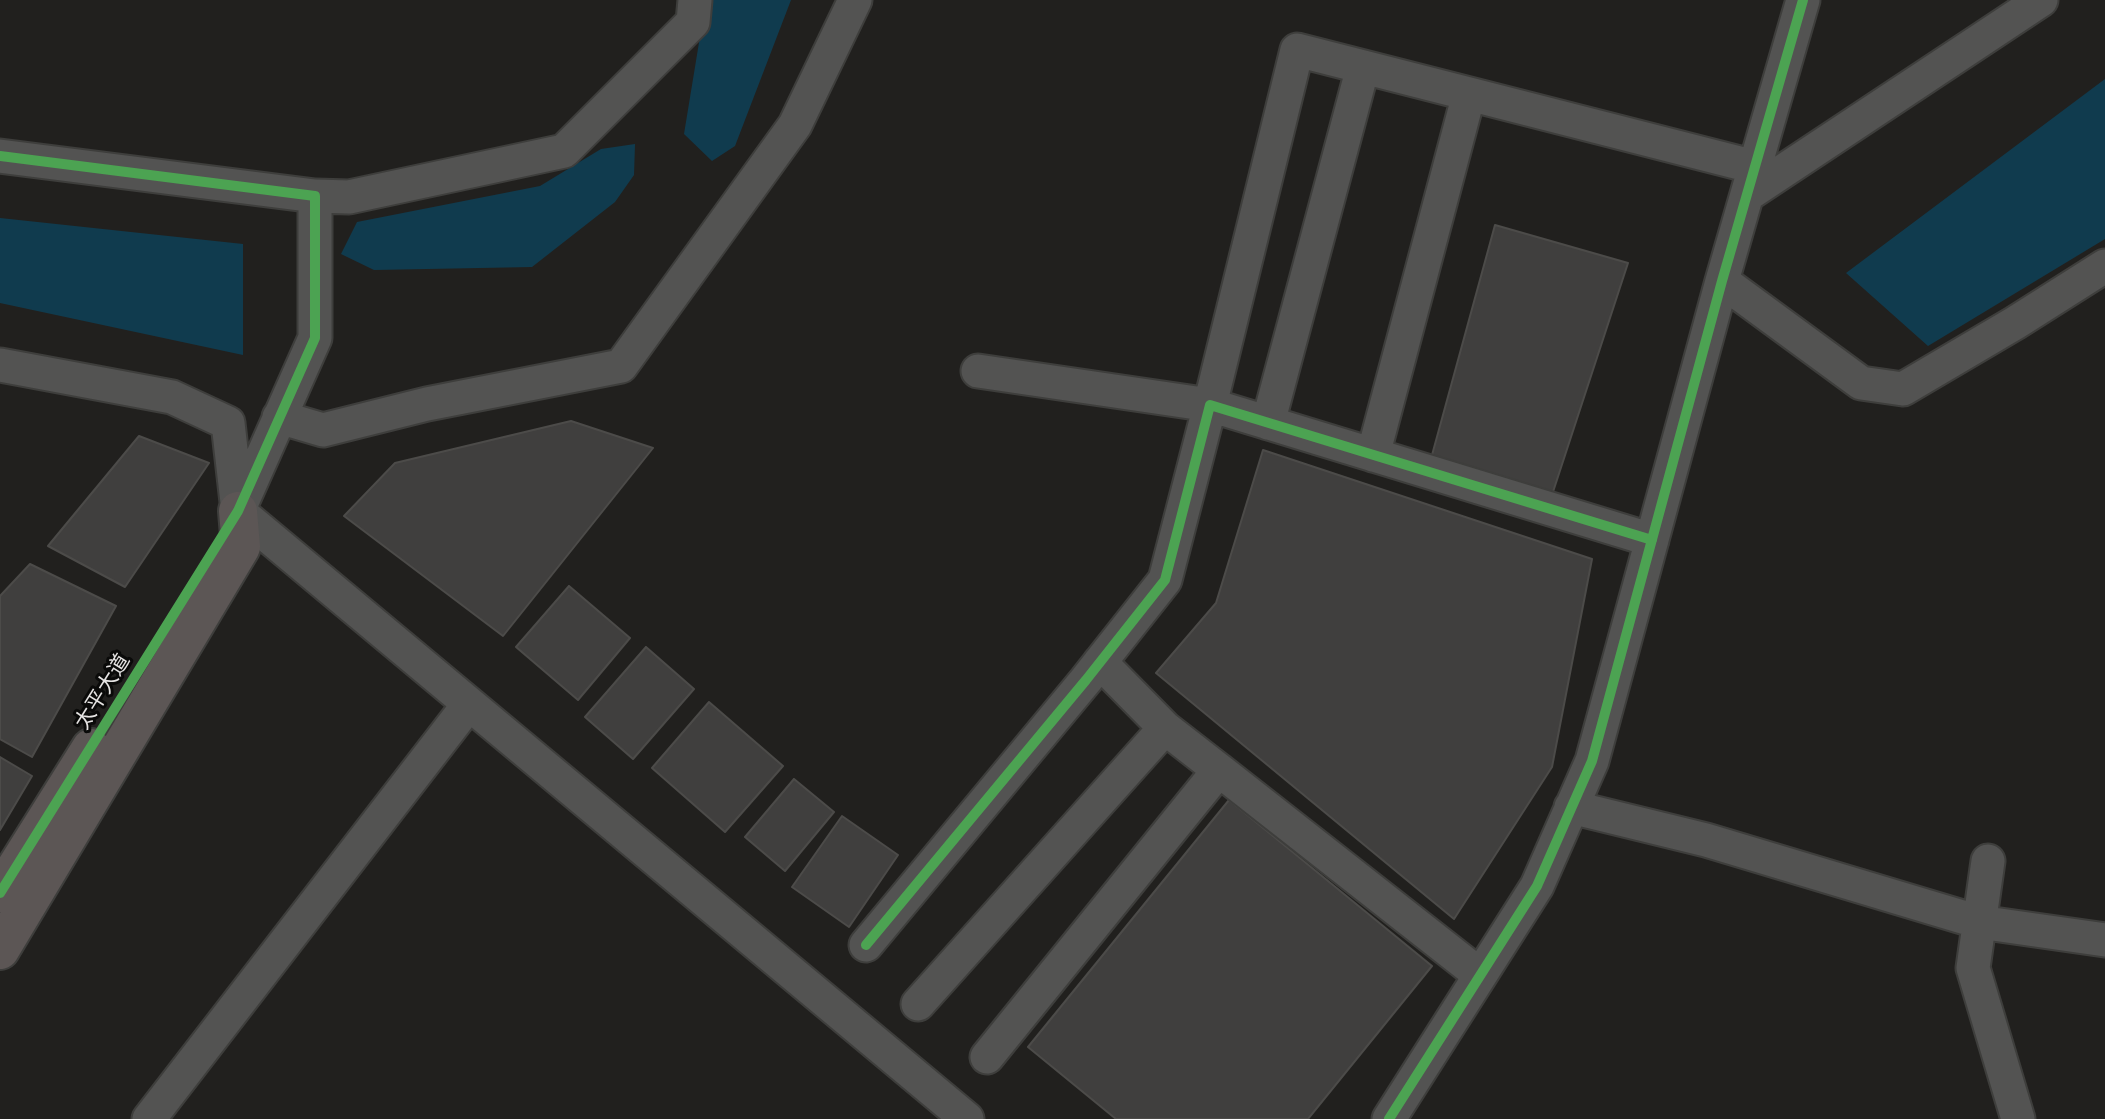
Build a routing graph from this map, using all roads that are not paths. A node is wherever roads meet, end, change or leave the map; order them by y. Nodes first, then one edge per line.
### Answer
1 (695, 0) edge
2 (855, 0) edge
3 (1803, 0) edge
4 (2041, 0) edge
5 (1363, 67) junction
6 (1469, 94) junction
7 (0, 156) edge
8 (1751, 181) junction
9 (315, 196) junction
10 (2105, 266) edge
11 (1722, 281) junction
12 (0, 365) edge
13 (978, 371) dead end
14 (1210, 405) junction
15 (279, 417) junction
16 (1268, 423) junction
17 (1373, 455) junction
18 (238, 511) junction
19 (1652, 540) junction
20 (1100, 662) junction
21 (469, 704) junction
22 (1165, 728) junction
23 (1219, 770) junction
24 (1571, 807) junction
25 (1988, 861) dead end
26 (0, 894) edge
27 (1979, 922) junction
28 (2105, 940) edge
29 (866, 945) dead end
30 (0, 950) edge
31 (1480, 975) junction
32 (918, 1004) dead end
33 (987, 1057) dead end
34 (149, 1119) edge
35 (967, 1119) edge
36 (1389, 1119) edge
37 (2018, 1119) edge

1 - 9 street
2 - 15 street
3 - 8 street
4 - 8 street
5 - 6 street
5 - 14 street
5 - 16 street
6 - 8 street
6 - 17 street
7 - 9 street
8 - 11 street
9 - 15 street
10 - 11 street
11 - 19 street
12 - 18 street
13 - 14 street
14 - 16 street
14 - 20 street
15 - 18 street
16 - 17 street
17 - 19 street
18 - 21 street
18 - 26 street, 太平大道
18 - 30 street, 太平大道
19 - 24 street
20 - 22 street
20 - 29 street
21 - 34 street
21 - 35 street
22 - 23 street
22 - 32 street
23 - 31 street
23 - 33 street
24 - 27 street
24 - 31 street
25 - 27 street
27 - 28 street
27 - 37 street
31 - 36 street

